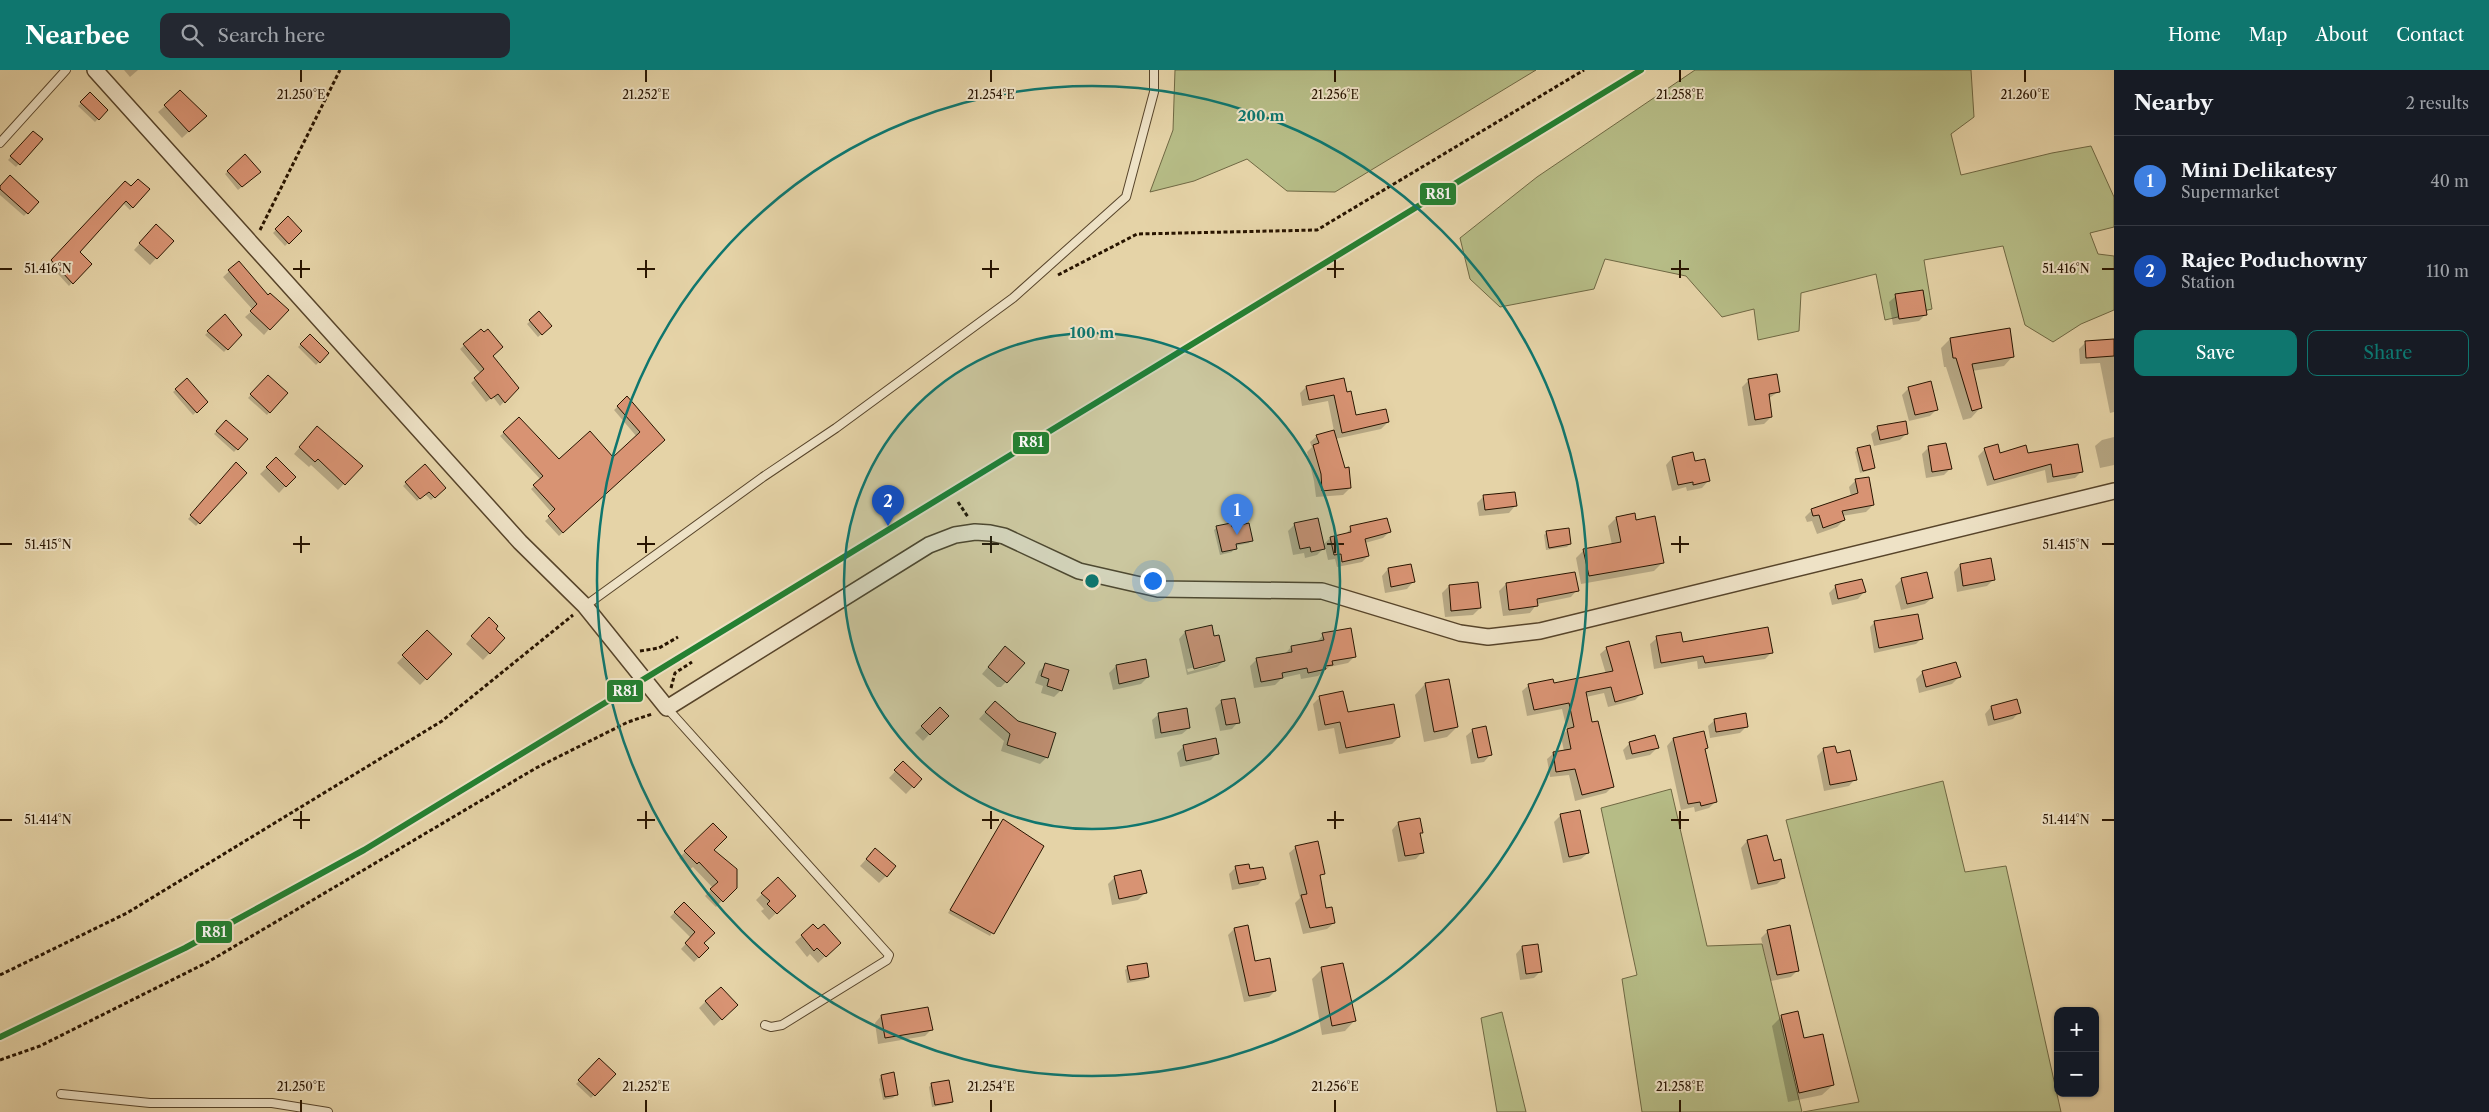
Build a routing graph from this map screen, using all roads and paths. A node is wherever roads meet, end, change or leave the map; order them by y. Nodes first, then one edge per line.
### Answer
1 (66, 70) edge
2 (95, 70) edge
3 (340, 70) edge
4 (1154, 70) edge
5 (1584, 70) edge
6 (0, 143) edge
7 (253, 244) junction
8 (1057, 275) dead end
9 (2114, 491) edge
10 (585, 606) junction
11 (678, 637) dead end
12 (624, 653) junction
13 (692, 662) dead end
14 (667, 708) junction
15 (0, 975) edge
16 (765, 1024) dead end
17 (0, 1060) edge
18 (61, 1094) dead end
19 (328, 1112) edge

1 - 6 lane
2 - 7 street
3 - 7 path
4 - 10 lane
5 - 8 path
7 - 10 street
9 - 14 street
10 - 12 street
10 - 15 path
11 - 12 path
12 - 14 street
13 - 14 path
14 - 16 lane
14 - 17 path
18 - 19 lane

